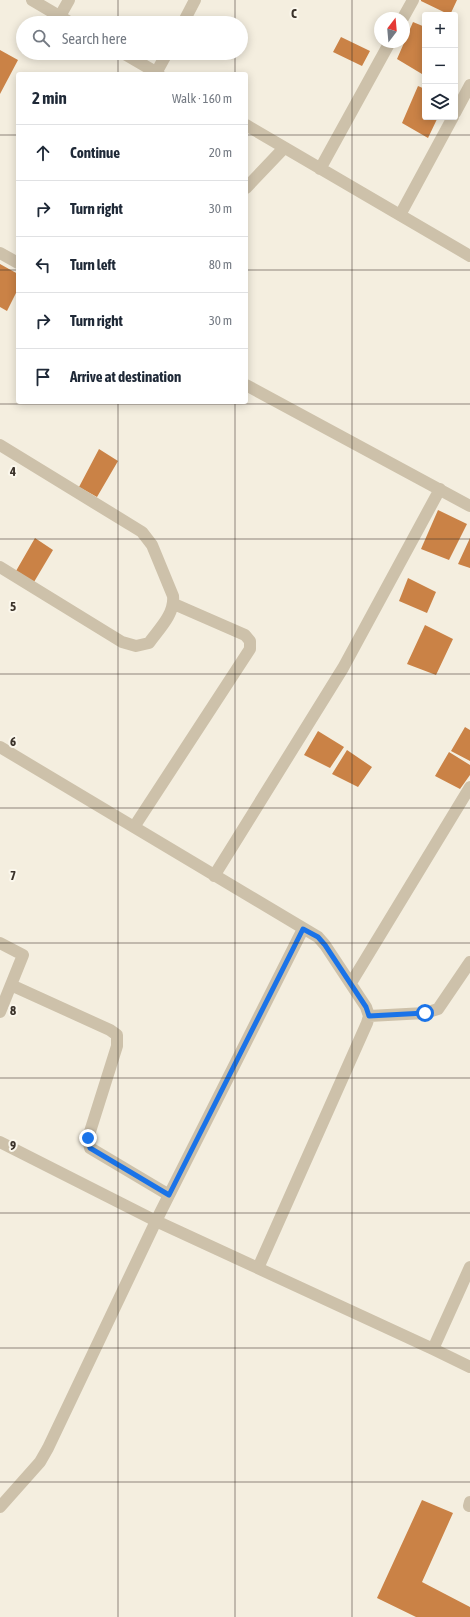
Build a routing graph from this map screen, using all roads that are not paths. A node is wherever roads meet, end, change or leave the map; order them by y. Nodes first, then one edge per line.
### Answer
1 (32, 0) edge
2 (69, 0) edge
3 (195, 0) edge
4 (413, 0) edge
5 (406, 12) edge
6 (60, 16) joint
7 (186, 16) edge
8 (387, 48) edge
9 (135, 60) edge
10 (164, 60) edge
11 (155, 72) edge
12 (158, 72) edge
13 (470, 85) edge
14 (458, 107) edge
15 (451, 120) edge
16 (248, 126) edge
17 (284, 148) junction
18 (320, 169) junction
19 (248, 186) edge
20 (400, 215) junction
21 (0, 254) edge
22 (470, 256) edge
23 (16, 262) edge
24 (248, 386) edge
25 (0, 445) edge
26 (440, 489) junction
27 (470, 506) edge
28 (0, 567) edge
29 (174, 604) junction
30 (0, 747) edge
31 (470, 787) edge
32 (134, 827) junction
33 (214, 876) junction
34 (303, 929) junction
35 (0, 943) edge
36 (470, 962) edge
37 (466, 978) edge
38 (351, 983) junction
39 (11, 985) junction
40 (0, 1012) edge
41 (369, 1016) junction
42 (0, 1142) edge
43 (169, 1195) junction
44 (156, 1221) junction
45 (470, 1267) edge
46 (258, 1268) junction
47 (433, 1349) junction
48 (470, 1367) edge
49 (470, 1502) edge
50 (470, 1506) edge
51 (0, 1508) edge

1 - 6 street
2 - 6 street
3 - 7 street
4 - 5 street
8 - 18 street
9 - 11 street
10 - 12 street
13 - 14 street
15 - 20 street
16 - 17 street
17 - 18 street
17 - 19 street
18 - 20 street
20 - 22 street
21 - 23 street
24 - 26 street
25 - 29 street
26 - 27 street
26 - 33 street
28 - 29 street
29 - 32 street
30 - 32 street
31 - 38 street
32 - 33 street
33 - 34 street
34 - 38 street
34 - 43 street
35 - 39 street
36 - 37 street
37 - 41 street
38 - 41 street
39 - 40 street
39 - 43 street
41 - 46 street
42 - 44 street
43 - 44 street
44 - 46 street
44 - 51 street
45 - 47 street
46 - 47 street
47 - 48 street
49 - 50 street

